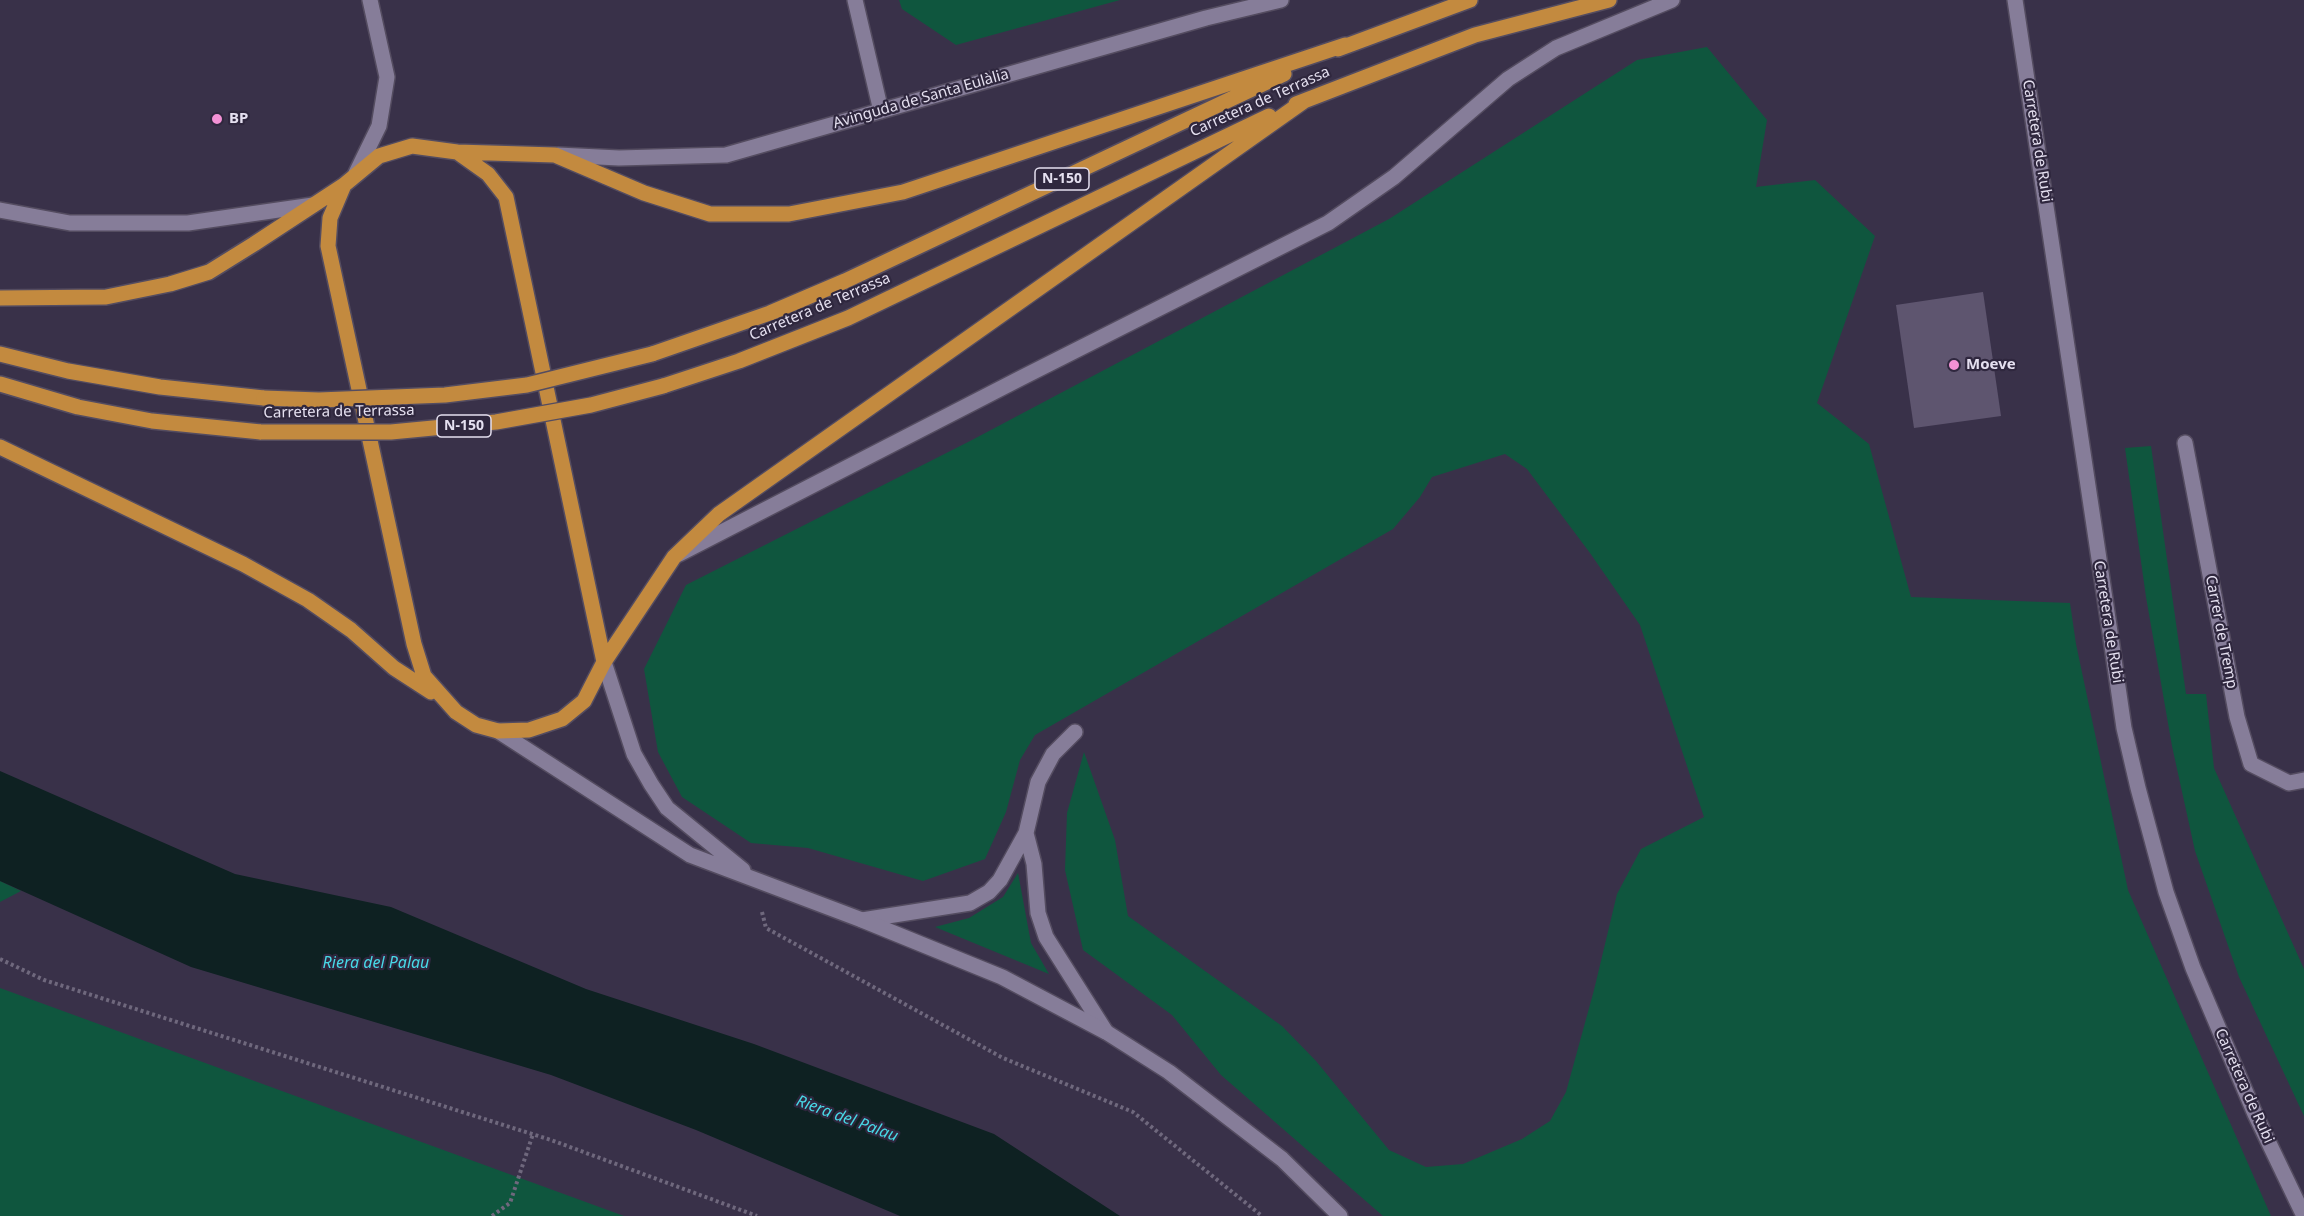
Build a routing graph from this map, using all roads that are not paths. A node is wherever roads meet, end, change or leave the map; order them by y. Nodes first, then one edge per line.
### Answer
1 (370, 0) edge
2 (855, 0) edge
3 (1281, 0) edge
4 (1470, 0) edge
5 (1609, 0) edge
6 (1672, 0) edge
7 (2015, 0) edge
8 (1345, 45) junction
9 (1304, 100) junction
10 (881, 111) junction
11 (457, 152) junction
12 (555, 155) junction
13 (356, 172) junction
14 (344, 185) junction
15 (313, 205) junction
16 (0, 210) edge
17 (0, 298) edge
18 (0, 354) edge
19 (0, 384) edge
20 (2185, 443) dead end
21 (0, 447) edge
22 (674, 557) junction
23 (604, 662) junction
24 (440, 697) junction
25 (498, 731) junction
26 (1075, 732) dead end
27 (2304, 780) edge
28 (1026, 833) junction
29 (755, 880) junction
30 (862, 920) junction
31 (1106, 1032) junction
32 (1340, 1216) edge
33 (2304, 1216) edge

1 - 13 street
2 - 10 street
3 - 10 street, Avinguda de Santa Eulàlia
4 - 8 main road, Carretera de Terrassa / N-150
5 - 9 main road, Carretera de Terrassa / N-150
6 - 22 street
7 - 33 street, Carretera de Rubi
8 - 12 main road
8 - 18 main road, Carretera de Terrassa / N-150, bridge
9 - 19 main road, Carretera de Terrassa / N-150, bridge
9 - 22 main road
10 - 12 street, Avinguda de Santa Eulàlia
11 - 12 main road
11 - 13 main road
11 - 23 main road
13 - 14 main road
14 - 15 main road
14 - 24 main road
15 - 16 street
15 - 17 main road
20 - 27 street, Carrer de Tremp
21 - 24 main road
22 - 23 main road
23 - 25 main road
23 - 29 street
24 - 25 main road
25 - 29 street
26 - 28 street
28 - 30 street
28 - 31 street
29 - 30 street
30 - 31 street
31 - 32 street

